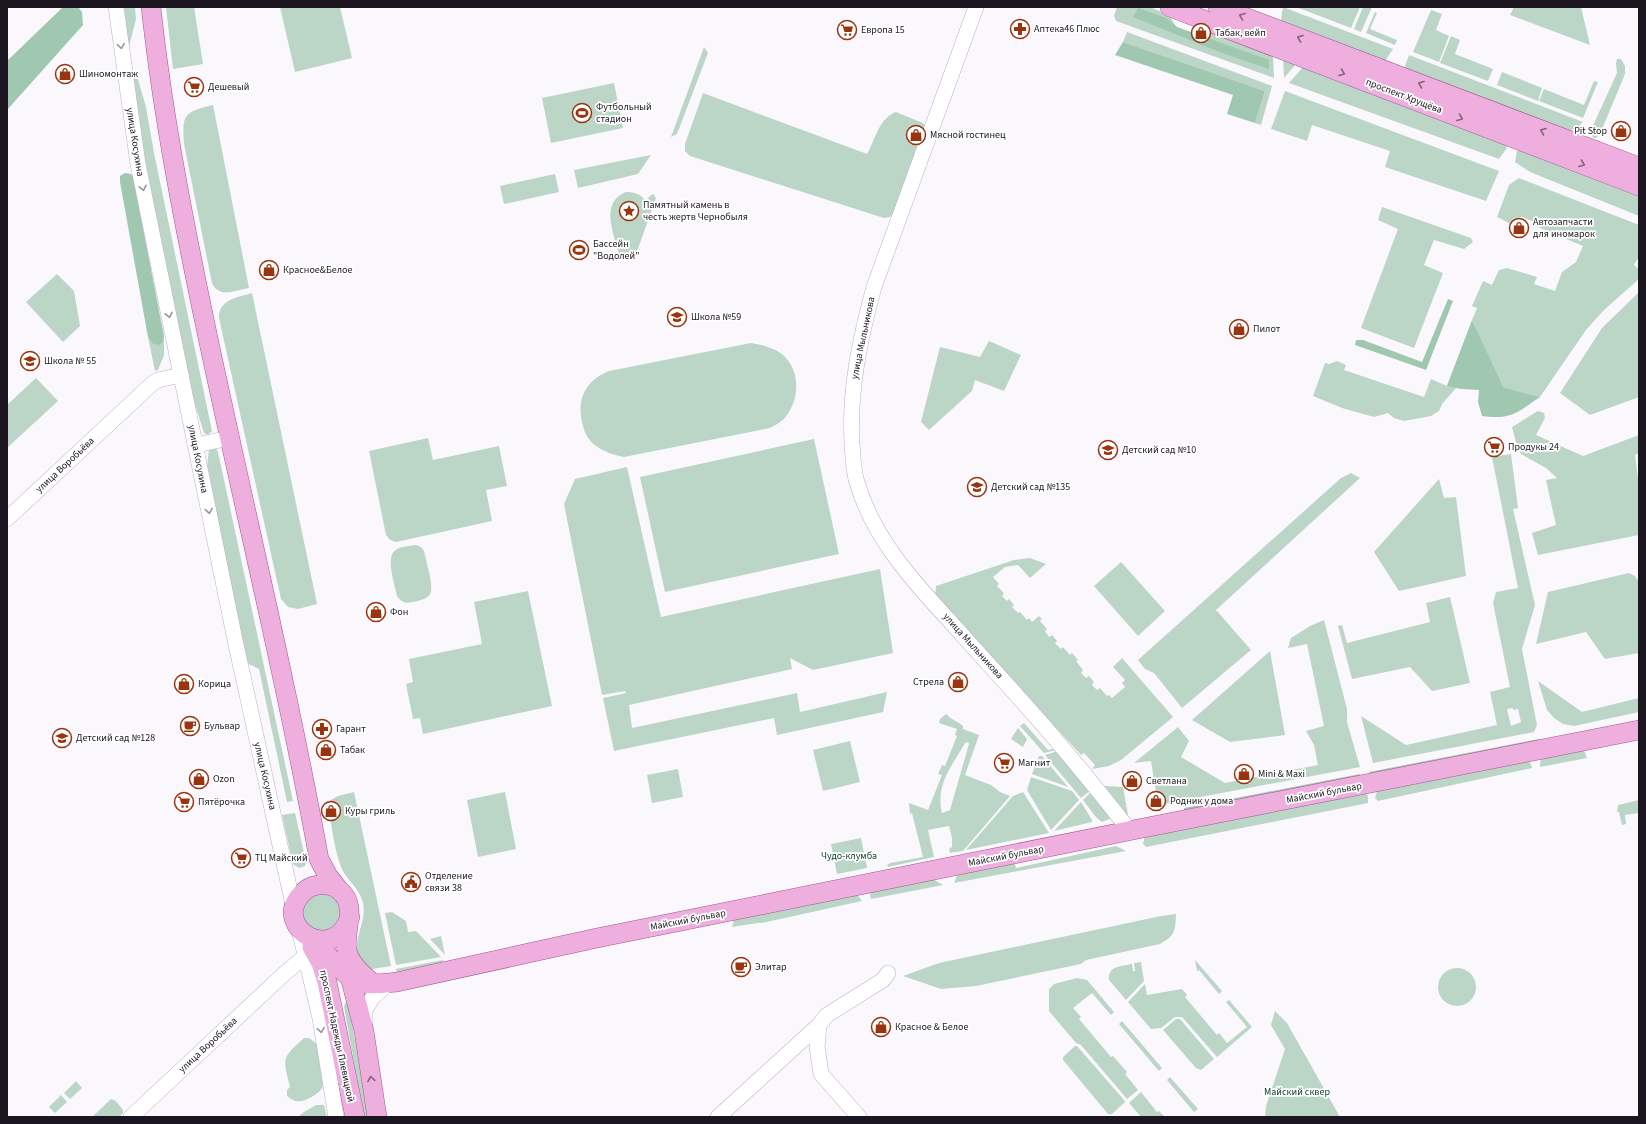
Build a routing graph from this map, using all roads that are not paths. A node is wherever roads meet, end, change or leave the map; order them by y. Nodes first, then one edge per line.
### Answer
1 (116, 7) edge
2 (151, 7) edge
3 (976, 7) edge
4 (1170, 7) edge
5 (1218, 7) edge
6 (1639, 167) edge
7 (1639, 186) edge
8 (181, 375) junction
9 (230, 438) junction
10 (196, 445) junction
11 (7, 519) edge
12 (1639, 730) edge
13 (1130, 830) junction
14 (320, 859) junction
15 (339, 890) junction
16 (302, 892) junction
17 (350, 917) junction
18 (309, 940) junction
19 (348, 952) junction
20 (888, 973) dead end
21 (284, 974) junction
22 (350, 977) junction
23 (381, 983) junction
24 (819, 1025) junction
25 (364, 1031) junction
26 (131, 1117) edge
27 (336, 1117) edge
28 (354, 1117) edge
29 (378, 1117) edge
30 (718, 1117) edge
31 (859, 1117) edge

1 -> 8 street, улица Косухина
2 - 9 main road
3 - 13 street, улица Мыльникова
4 -> 7 main road, проспект Хрущёва
6 -> 5 main road, проспект Хрущёва
8 - 10 street, улица Косухина
8 - 11 street, улица Воробьёва
9 - 10 street
9 - 14 main road
10 -> 18 street, улица Косухина
12 - 13 main road, Майский бульвар
13 - 23 main road, Майский бульвар
14 - 15 main road
14 - 16 main road
15 - 16 main road
15 - 17 main road
16 - 18 main road
17 - 18 main road
17 - 19 main road
18 - 21 street, улица Воробьёва
18 - 21 street
18 - 22 main road
18 -> 27 street, улица Косухина
18 - 28 main road, проспект Надежды Плевицкой
19 - 22 main road
19 - 23 main road
20 - 24 street
21 - 26 street, улица Воробьёва
22 - 23 main road
22 - 25 main road
23 - 25 street
24 - 30 street
24 - 31 street
29 -> 25 main road

